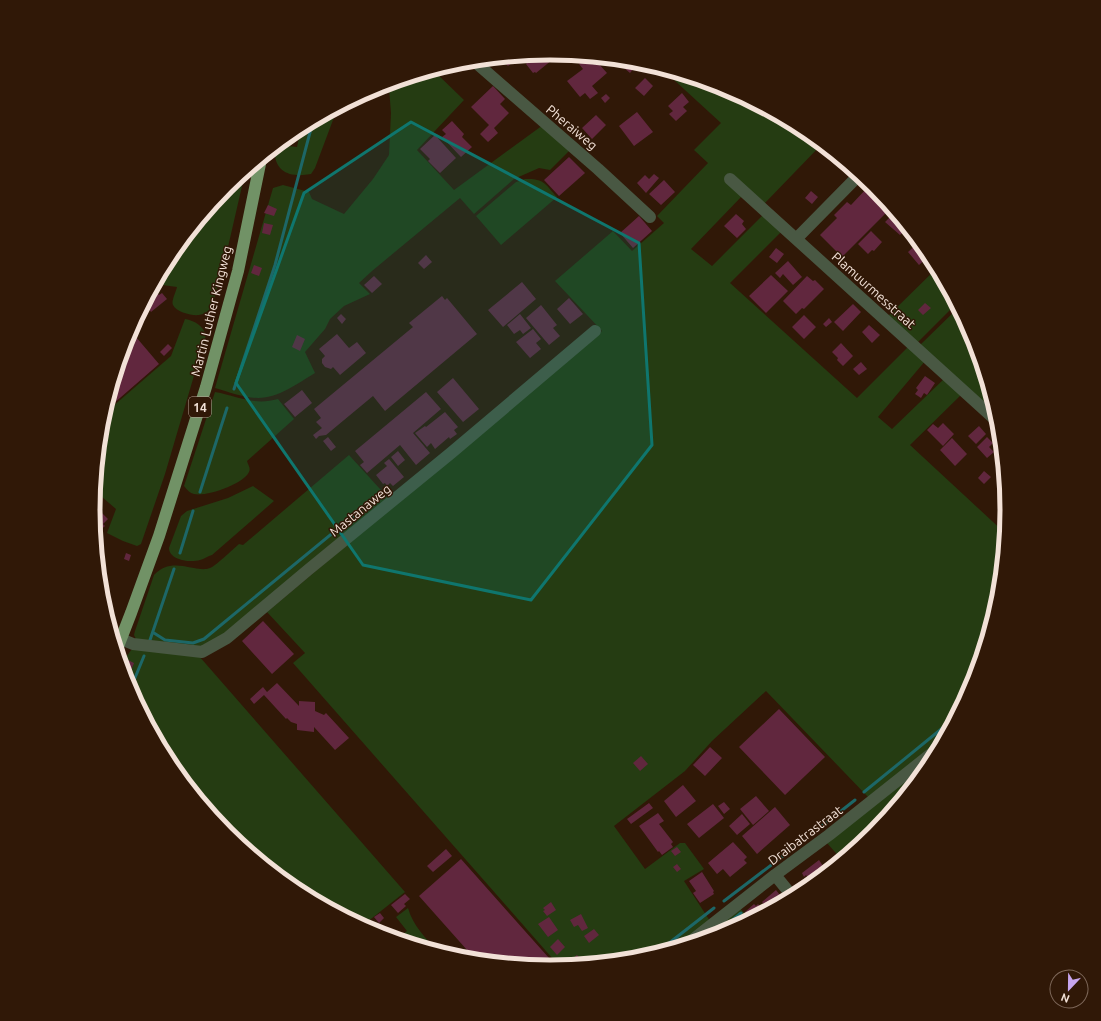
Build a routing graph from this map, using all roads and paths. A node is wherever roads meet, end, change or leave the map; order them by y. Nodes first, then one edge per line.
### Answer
1 (481, 66) edge
2 (259, 167) edge
3 (730, 179) dead end
4 (855, 179) edge
5 (650, 218) dead end
6 (797, 238) junction
7 (595, 331) dead end
8 (990, 415) edge
9 (120, 642) edge
10 (120, 644) edge
11 (928, 756) edge
12 (775, 875) junction
13 (789, 892) edge
14 (707, 933) edge

1 - 5 street, Pheraiweg
2 - 9 main road, Martin Luther Kingweg / 14
3 - 6 street, Plamuurmesstraat
4 - 6 street
6 - 8 street, Plamuurmesstraat
7 - 10 street, Mastanaweg
11 - 12 street, Draibatrastraat
12 - 13 street
12 - 14 street, Draibatrastraat

